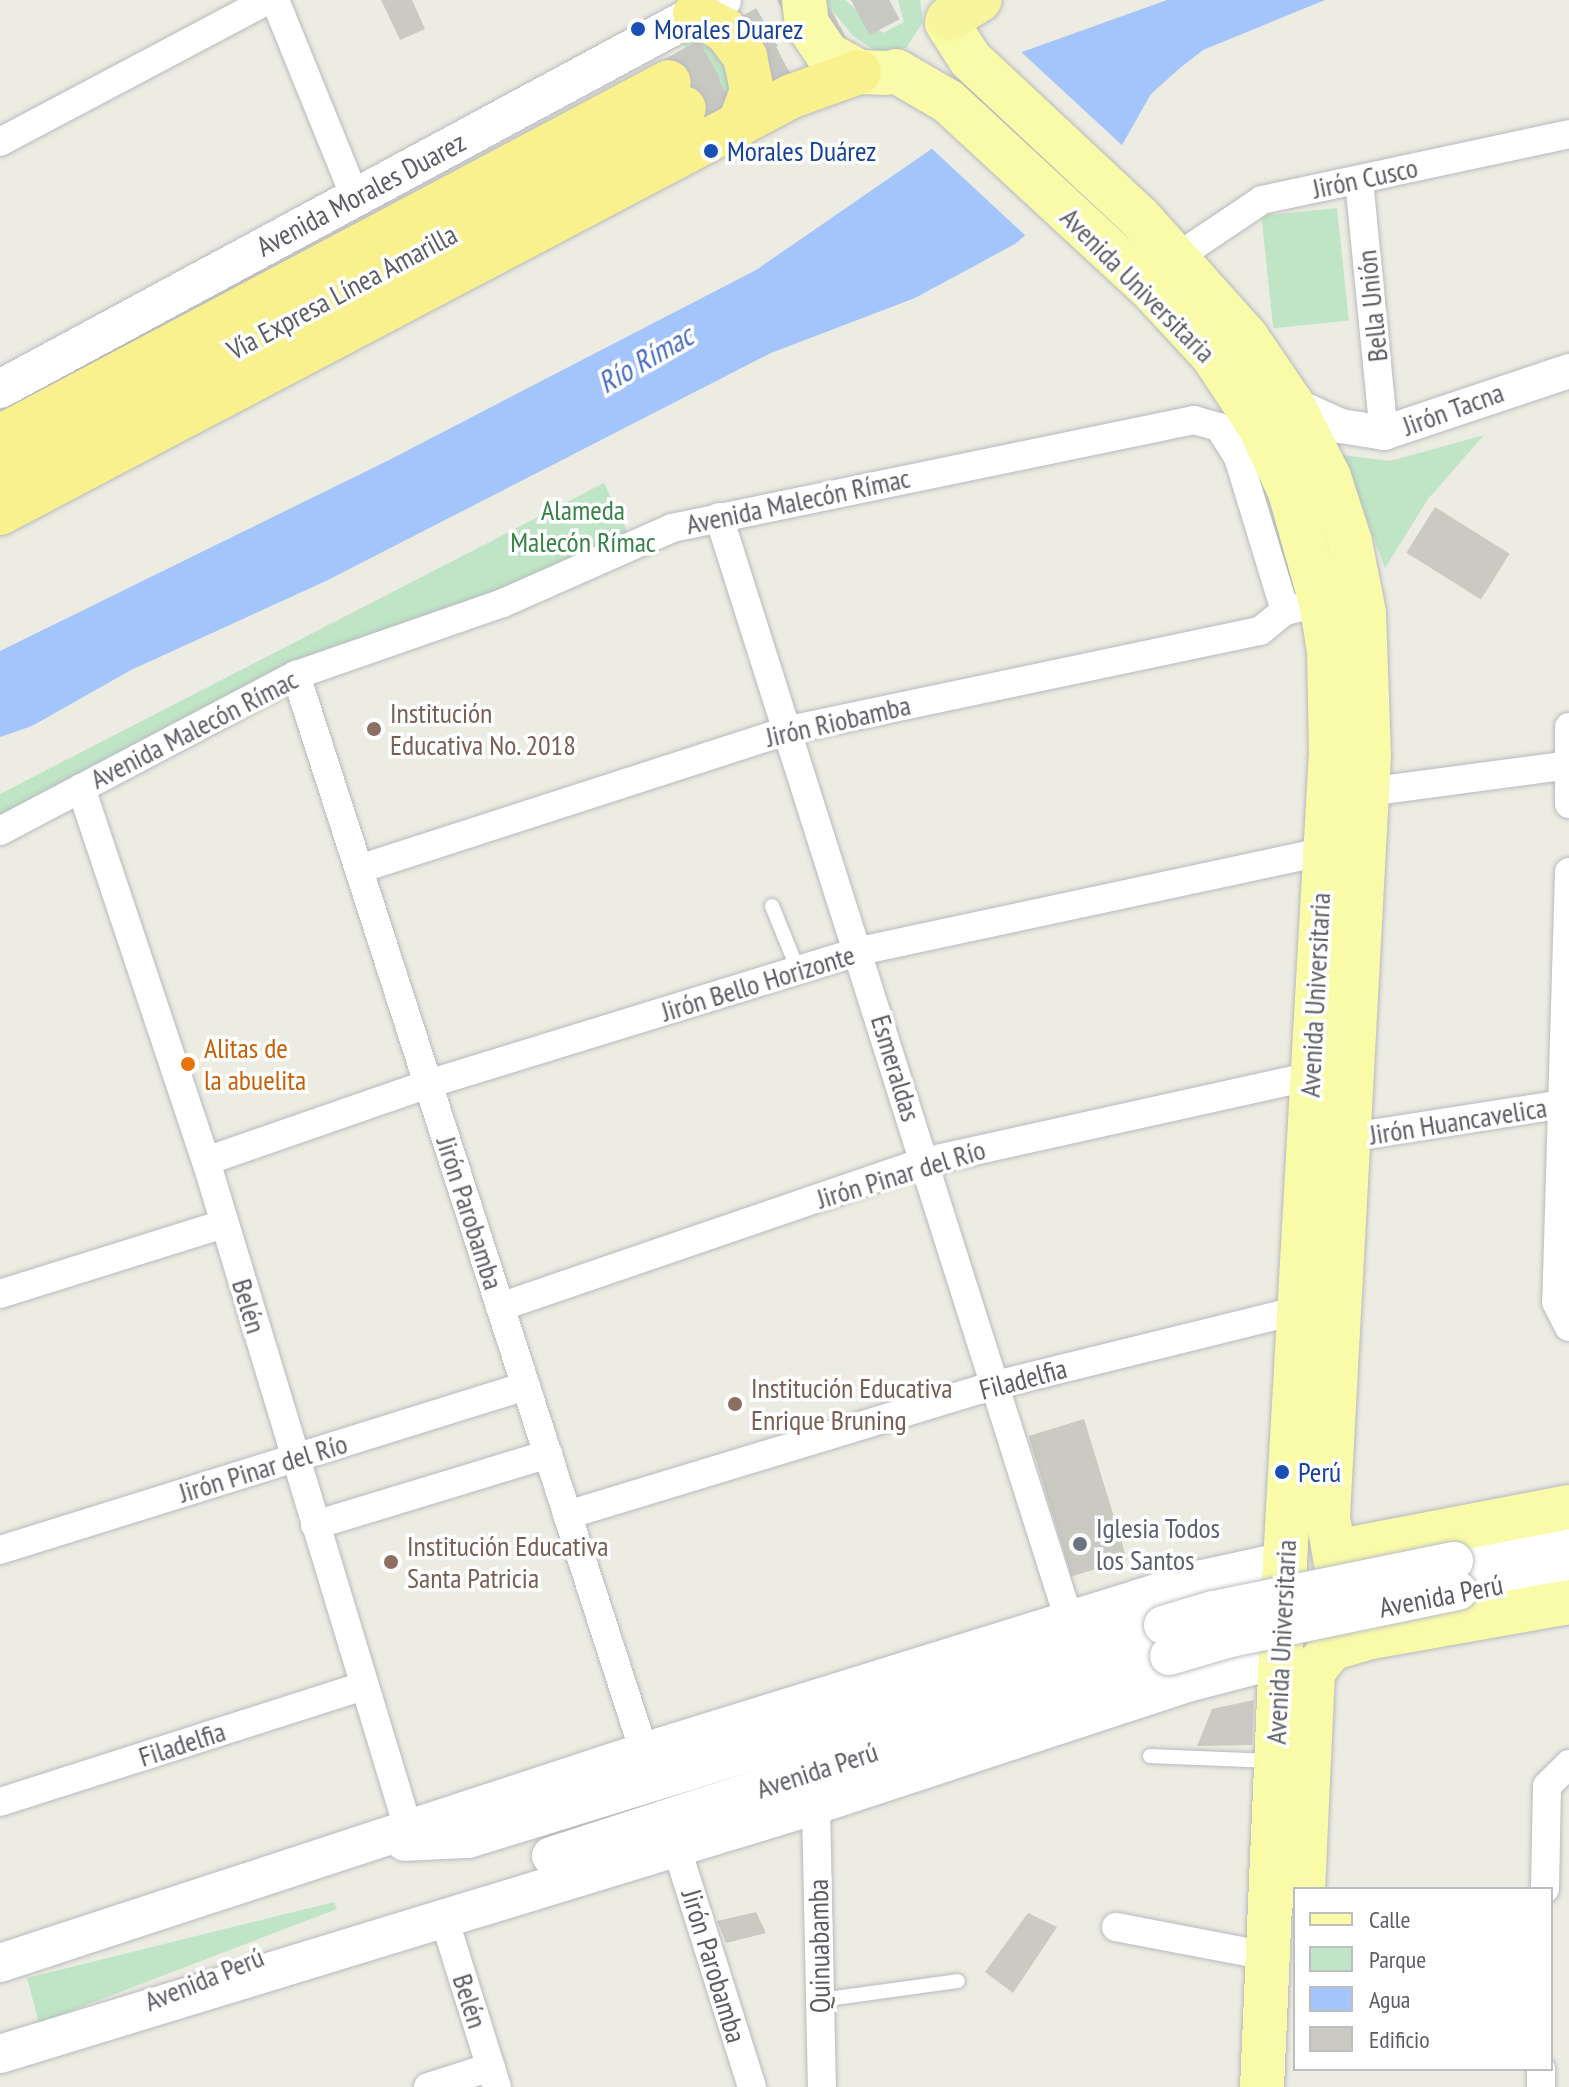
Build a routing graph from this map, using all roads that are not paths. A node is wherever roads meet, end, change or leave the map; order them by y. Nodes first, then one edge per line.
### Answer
1 (268, 0) edge
2 (275, 0) edge
3 (804, 0) edge
4 (708, 7) edge
5 (957, 10) edge
6 (877, 72) junction
7 (739, 125) junction
8 (1569, 134) edge
9 (0, 142) edge
10 (1359, 180) junction
11 (355, 197) junction
12 (1177, 257) junction
13 (1569, 371) edge
14 (0, 389) edge
15 (1292, 404) junction
16 (1384, 433) junction
17 (0, 437) edge
18 (0, 475) edge
19 (0, 513) edge
20 (719, 517) junction
21 (1303, 607) junction
22 (296, 675) junction
23 (1569, 727) edge
24 (789, 730) junction
25 (1569, 765) edge
26 (81, 788) junction
27 (1367, 792) junction
28 (1569, 804) edge
29 (0, 831) edge
30 (1323, 852) junction
31 (359, 869) junction
32 (1569, 872) edge
33 (772, 906) dead end
34 (860, 951) junction
35 (798, 970) junction
36 (1311, 1076) junction
37 (428, 1084) junction
38 (1567, 1103) edge
39 (1346, 1138) junction
40 (206, 1161) junction
41 (924, 1162) junction
42 (224, 1224) junction
43 (1, 1290) edge
44 (500, 1307) junction
45 (1299, 1310) junction
46 (1569, 1327) edge
47 (526, 1386) junction
48 (992, 1386) junction
49 (548, 1454) junction
50 (295, 1458) junction
51 (1569, 1507) edge
52 (567, 1515) junction
53 (315, 1525) junction
54 (1569, 1540) edge
55 (0, 1550) edge
56 (1335, 1552) junction
57 (1285, 1561) junction
58 (1569, 1571) edge
59 (1456, 1576) junction
60 (1569, 1602) edge
61 (1069, 1620) junction
62 (1166, 1640) junction
63 (1330, 1649) junction
64 (1280, 1659) junction
65 (364, 1686) junction
66 (644, 1752) junction
67 (1150, 1756) dead end
68 (1275, 1761) junction
69 (1569, 1764) edge
70 (0, 1802) edge
71 (816, 1805) junction
72 (408, 1828) junction
73 (355, 1844) junction
74 (676, 1846) junction
75 (1303, 1887) edge
76 (1545, 1887) edge
77 (443, 1915) junction
78 (1116, 1927) dead end
79 (1268, 1956) junction
80 (0, 1963) edge
81 (958, 1981) dead end
82 (820, 2000) junction
83 (83, 2027) junction
84 (0, 2054) edge
85 (494, 2077) edge
86 (428, 2087) edge
87 (752, 2087) edge
88 (822, 2087) edge
89 (1262, 2087) edge

1 - 9 street
2 - 11 street
3 - 6 main road, Avenida Universitaria
4 - 7 highway
4 - 11 main road, Avenida Morales Duarez
5 - 6 main road
5 - 12 main road, Avenida Universitaria
6 - 7 highway
6 - 21 main road, Avenida Universitaria
7 - 19 highway
8 - 10 street, Jirón Cusco
10 - 12 street, Jirón Cusco
10 - 16 street, Bella Unión
11 - 14 main road, Avenida Morales Duarez
12 - 15 main road, Avenida Universitaria
13 - 16 street, Jirón Tacna
15 - 16 street, Jirón Tacna
15 - 27 main road, Avenida Universitaria
17 - 18 highway, Vía Expresa Línea Amarilla
20 - 21 street, Avenida Malecón Rímac
20 - 22 street, Avenida Malecón Rímac
20 - 24 street, Esmeraldas
21 - 24 street, Jirón Riobamba
21 - 30 main road, Avenida Universitaria
22 - 26 street, Avenida Malecón Rímac
22 - 31 street, Jirón Parobamba
23 - 25 street
24 - 31 street, Jirón Riobamba
24 - 34 street, Esmeraldas
25 - 27 street
25 - 28 street
26 - 29 street, Avenida Malecón Rímac
26 - 40 street, Belén
27 - 39 main road, Avenida Universitaria
30 - 34 street, Jirón Bello Horizonte
30 - 36 main road, Avenida Universitaria
31 - 37 street, Jirón Parobamba
32 - 38 street
33 - 35 lane
34 - 35 street, Jirón Bello Horizonte
34 - 41 street, Esmeraldas
35 - 37 street, Jirón Bello Horizonte
36 - 41 street, Jirón Pinar del Río
36 - 45 main road, Avenida Universitaria
37 - 40 street, Jirón Bello Horizonte
37 - 44 street, Jirón Parobamba
38 - 39 street, Jirón Huancavelica
38 - 46 street
39 - 56 main road, Avenida Universitaria
40 - 42 street, Belén
41 - 44 street, Jirón Pinar del Río
41 - 48 street, Esmeraldas
42 - 43 street
42 - 50 street, Belén
44 - 47 street, Jirón Parobamba
45 - 48 street, Filadelfia
45 - 57 main road, Avenida Universitaria
47 - 49 street, Jirón Parobamba
47 - 50 street, Jirón Pinar del Río
48 - 52 street, Filadelfia
48 - 61 street, Esmeraldas
49 - 52 street, Jirón Parobamba
49 - 53 street
50 - 53 street, Belén
50 - 55 street, Jirón Pinar del Río
51 - 56 main road
52 - 66 street, Jirón Parobamba
53 - 65 street, Belén
54 - 59 main road, Avenida Perú
56 - 63 main road, Avenida Universitaria
57 - 61 main road, Avenida Perú
57 - 64 main road, Avenida Universitaria
58 - 59 main road, Avenida Perú
59 - 62 main road, Avenida Perú, bridge
60 - 63 main road, Avenida Perú
61 - 66 main road, Avenida Perú
62 - 73 main road, Avenida Perú
62 - 83 main road, Avenida Perú
63 - 75 main road, Avenida Universitaria
64 - 68 main road, Avenida Universitaria
64 - 71 main road, Avenida Perú
65 - 70 street, Filadelfia
65 - 72 street, Belén
66 - 72 main road, Avenida Perú
67 - 68 lane
68 - 79 main road, Avenida Universitaria
69 - 76 street
71 - 74 main road, Avenida Perú
71 - 82 street, Quinuabamba
72 - 73 main road, Avenida Perú
73 - 80 main road, Avenida Perú
74 - 77 main road, Avenida Perú
74 - 87 street, Jirón Parobamba
77 - 83 main road, Avenida Perú
77 - 85 street, Belén
78 - 79 street
79 - 89 main road, Avenida Universitaria
81 - 82 lane
82 - 88 street, Quinuabamba
83 - 84 main road, Avenida Perú
85 - 86 street

